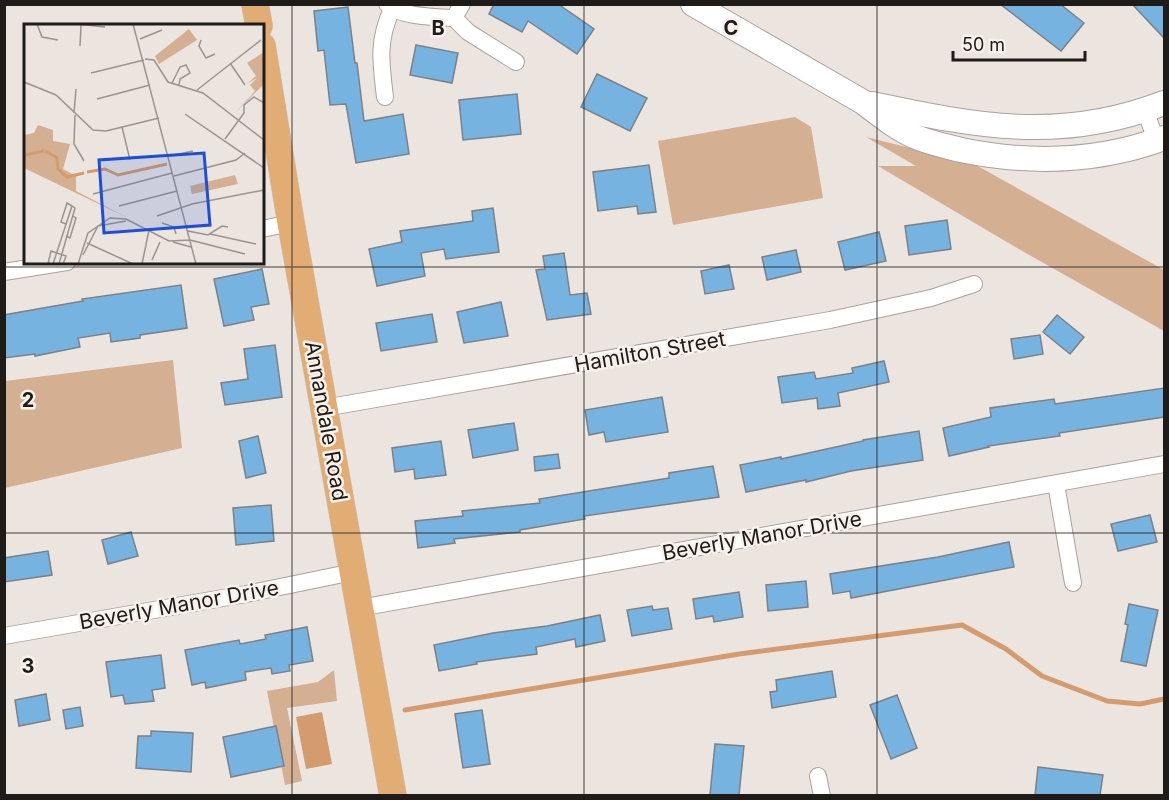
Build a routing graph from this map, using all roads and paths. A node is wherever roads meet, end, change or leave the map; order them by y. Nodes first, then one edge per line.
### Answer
1 (255, 4) edge
2 (693, 4) edge
3 (390, 7) edge
4 (458, 11) edge
5 (259, 24) edge
6 (264, 58) edge
7 (516, 62) dead end
8 (386, 97) dead end
9 (863, 102) junction
10 (1155, 107) edge
11 (1160, 139) edge
12 (291, 223) junction
13 (264, 229) edge
14 (54, 264) edge
15 (4, 272) edge
16 (974, 284) dead end
17 (324, 408) junction
18 (1164, 464) edge
19 (1056, 484) junction
20 (353, 572) junction
21 (1073, 583) dead end
22 (359, 608) junction
23 (4, 636) edge
24 (818, 776) dead end
25 (389, 795) edge
26 (822, 795) edge

1 - 5 main road
2 - 9 street
3 - 4 street
3 - 8 street
4 - 7 street
6 - 12 main road, Annandale Road
9 - 10 street
9 - 11 street
10 - 11 street
12 - 13 street
12 - 17 main road, Annandale Road
14 - 15 street
16 - 17 street, Hamilton Street
17 - 20 main road, Annandale Road
18 - 19 street, Beverly Manor Drive
19 - 21 street
19 - 22 street, Beverly Manor Drive
20 - 22 main road, Annandale Road
20 - 23 street, Beverly Manor Drive
22 - 25 main road, Annandale Road
24 - 26 street

